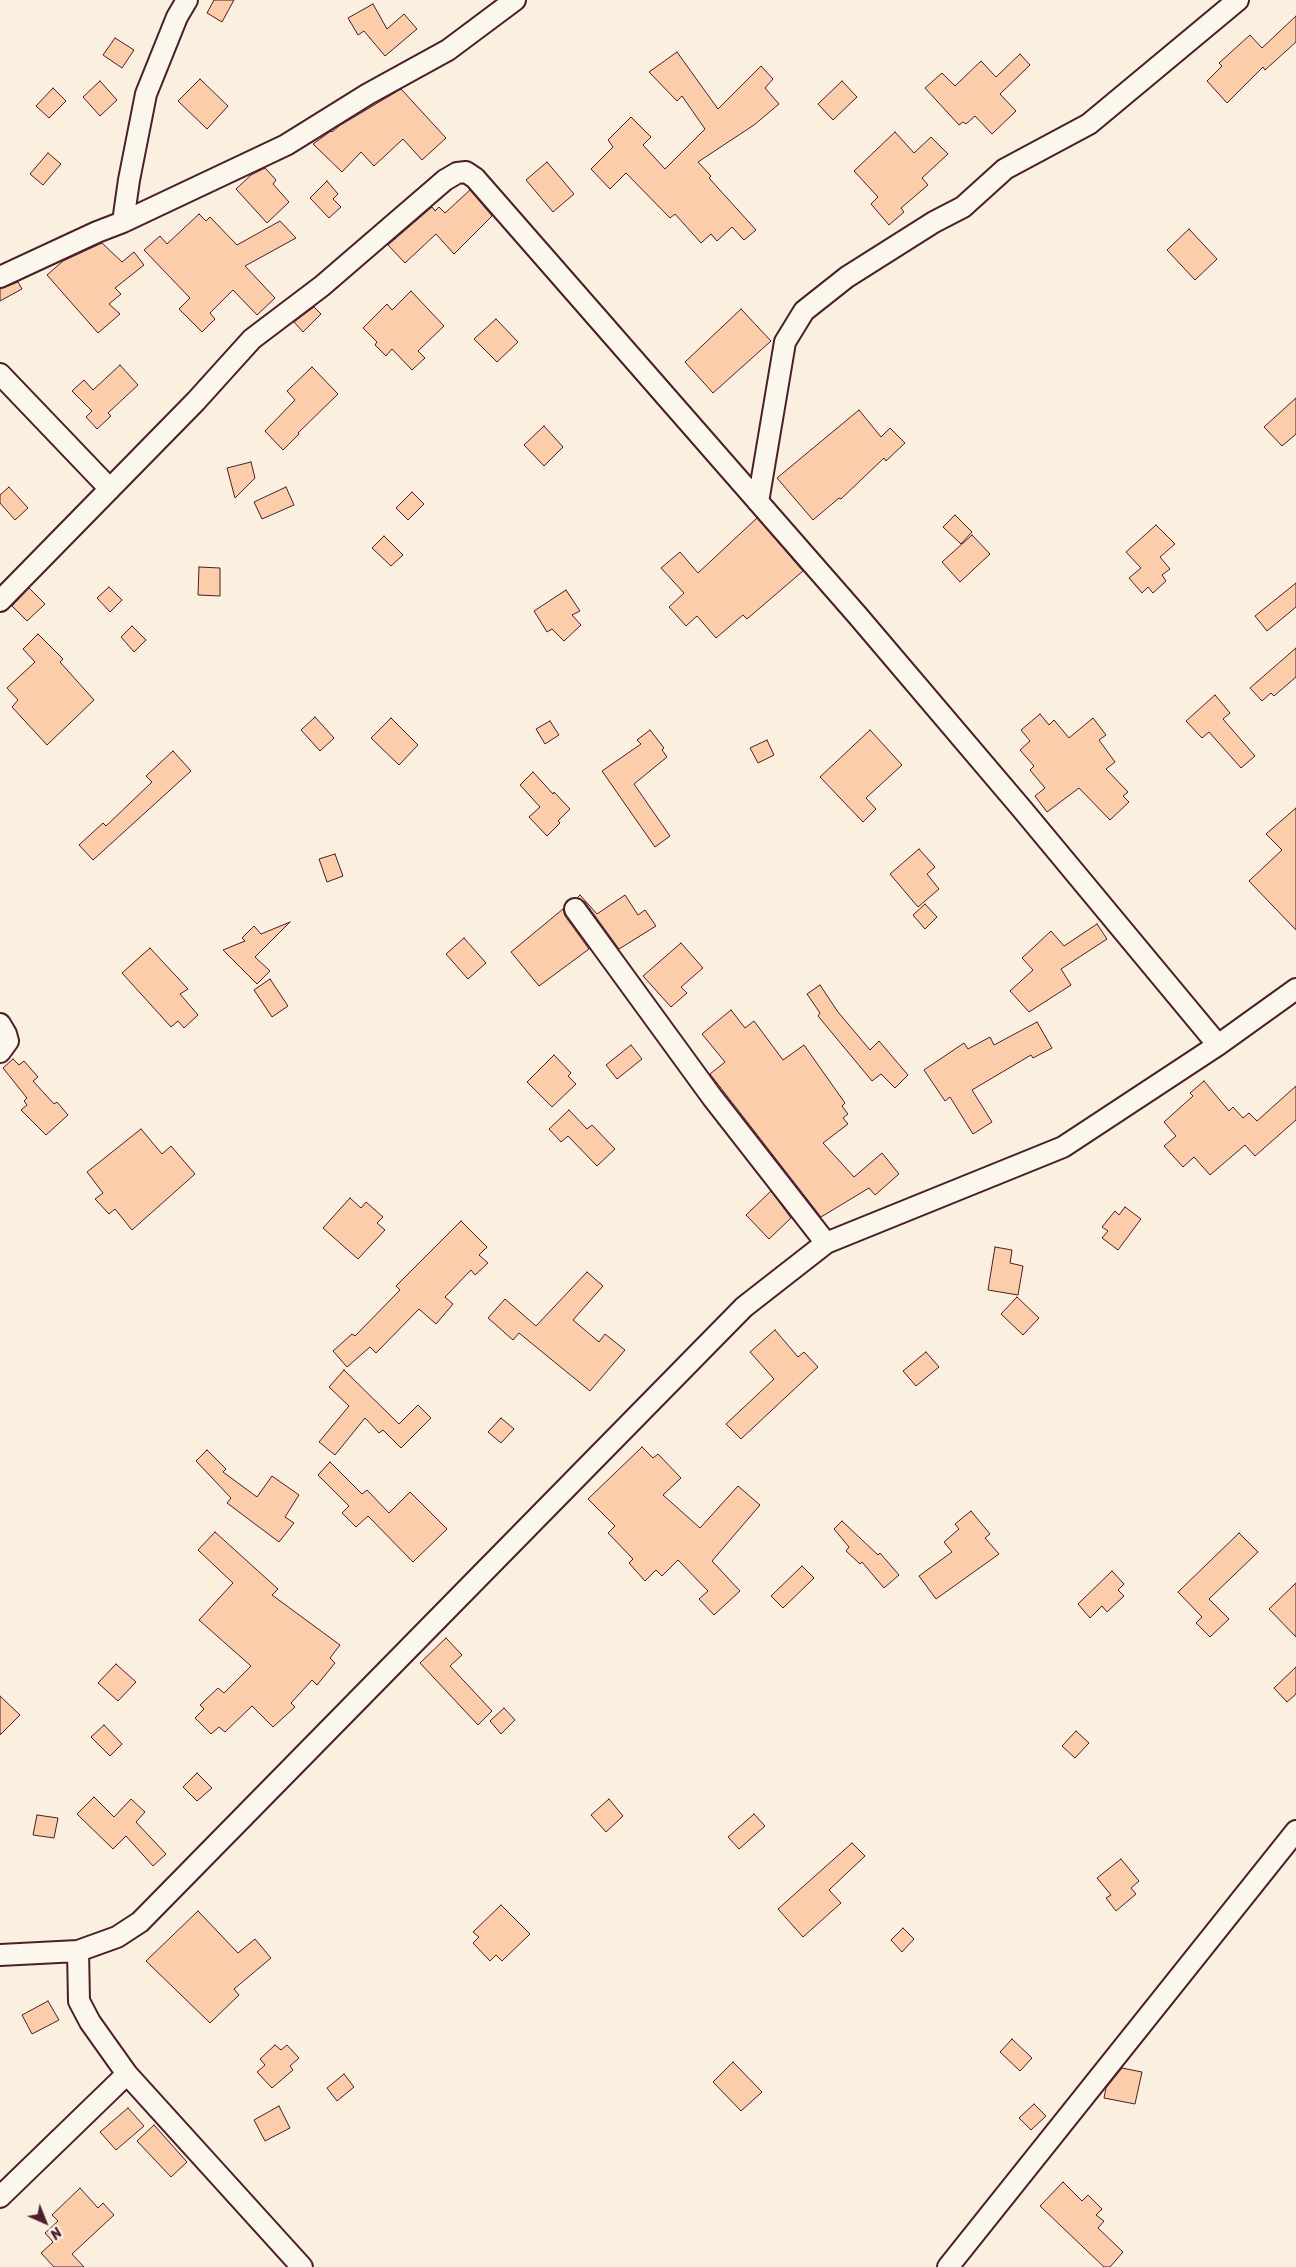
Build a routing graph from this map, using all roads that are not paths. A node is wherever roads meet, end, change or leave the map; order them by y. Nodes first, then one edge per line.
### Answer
1 (187, 0) edge
2 (515, 0) edge
3 (1238, 0) edge
4 (123, 222) junction
5 (0, 277) edge
6 (0, 374) edge
7 (110, 488) junction
8 (758, 502) junction
9 (0, 601) edge
10 (574, 909) dead end
11 (1296, 988) edge
12 (0, 1024) edge
13 (1218, 1045) junction
14 (0, 1052) edge
15 (826, 1243) junction
16 (1296, 1831) edge
17 (78, 1952) junction
18 (0, 1955) edge
19 (127, 2074) junction
20 (0, 2197) edge
21 (302, 2267) edge
22 (948, 2267) edge

1 - 4 street
2 - 4 street
3 - 8 street
4 - 5 street
6 - 7 street
7 - 8 street
7 - 9 street
8 - 13 street
10 - 15 street
11 - 13 street
12 - 14 street
13 - 15 street
15 - 17 street
16 - 22 street
17 - 18 street
17 - 19 street
19 - 20 street
19 - 21 street

